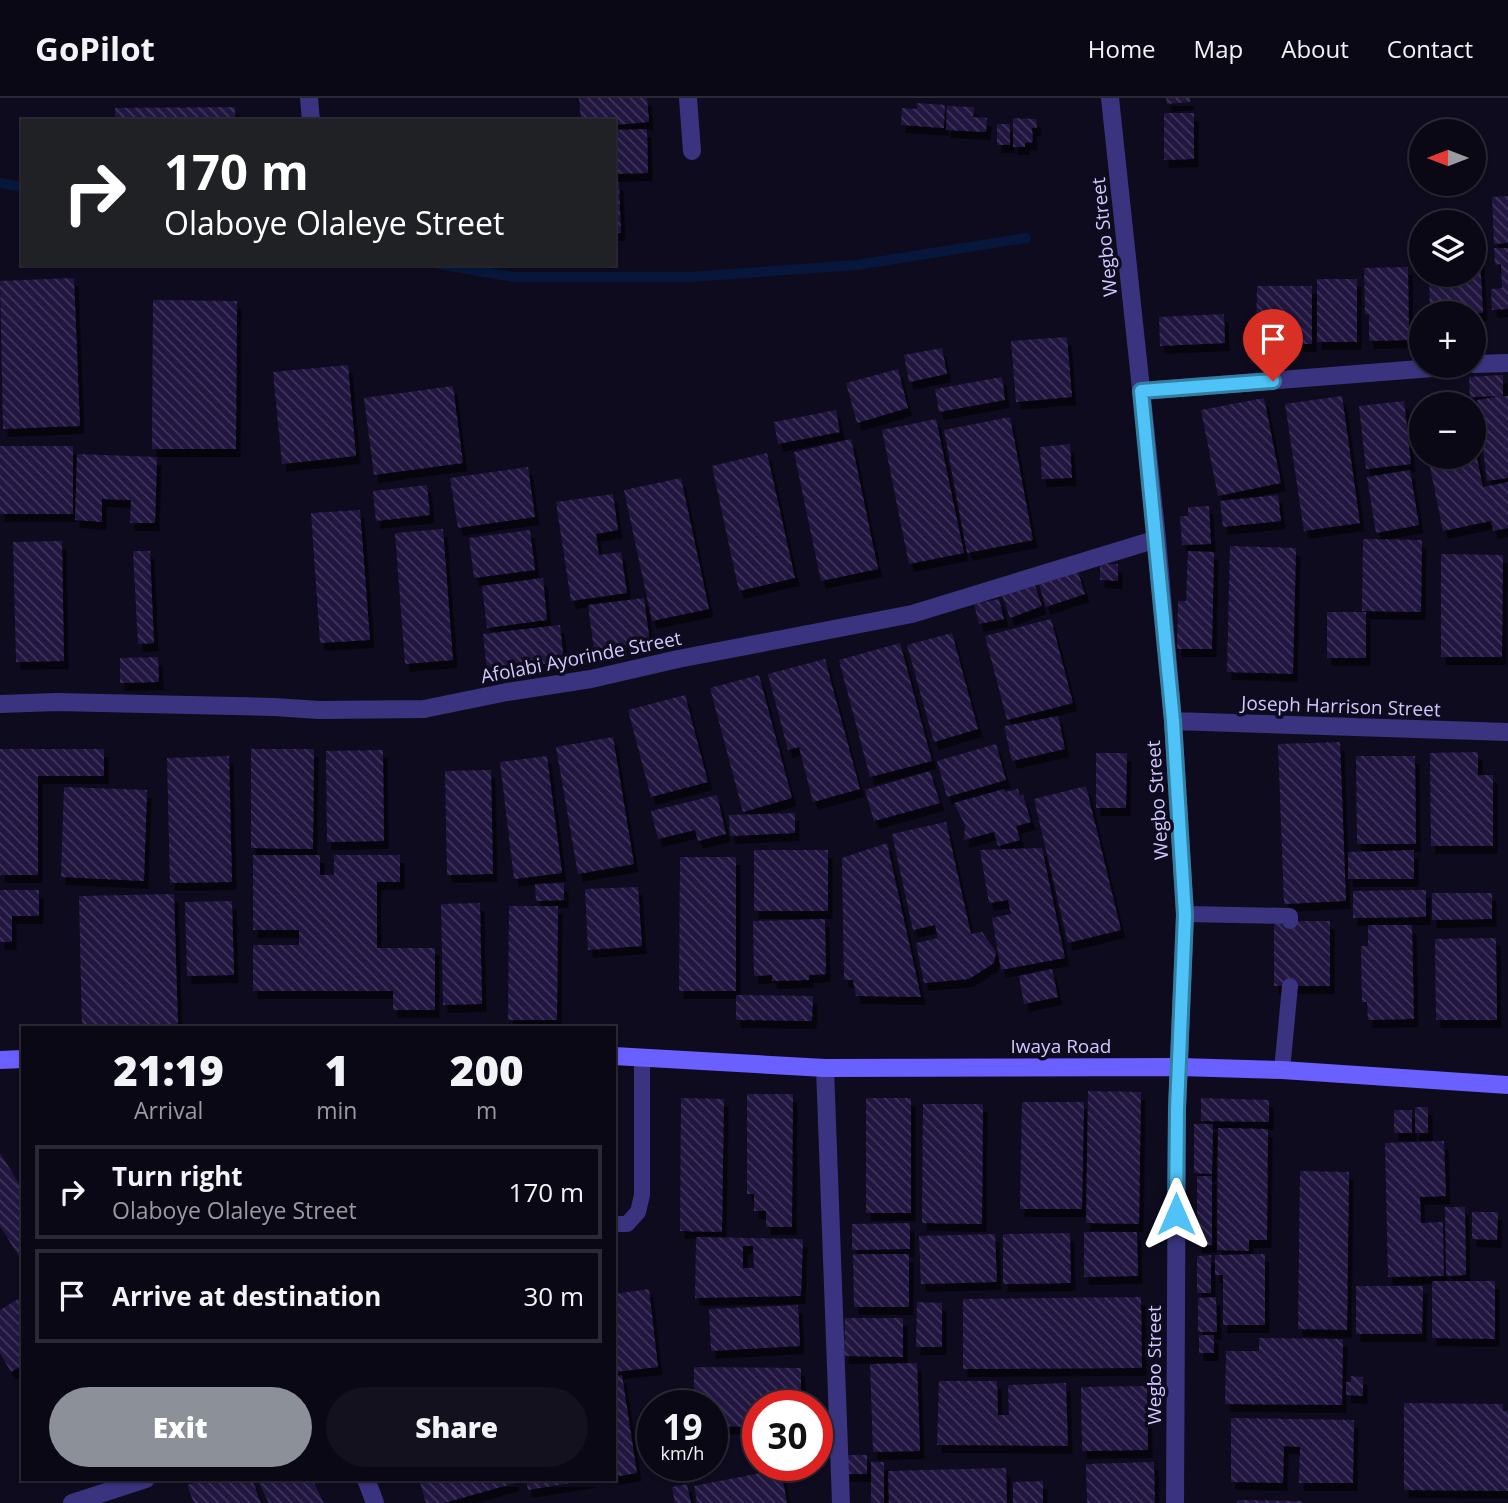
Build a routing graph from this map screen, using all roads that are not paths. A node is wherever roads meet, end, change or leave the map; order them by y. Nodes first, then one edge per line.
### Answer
1 (309, 98) edge
2 (688, 98) edge
3 (1110, 98) edge
4 (311, 119) edge
5 (692, 150) dead end
6 (1508, 363) edge
7 (1486, 364) edge
8 (1409, 370) edge
9 (1141, 391) junction
10 (1157, 539) junction
11 (0, 704) edge
12 (1173, 721) junction
13 (1508, 732) edge
14 (1185, 915) junction
15 (1290, 920) dead end
16 (1290, 986) dead end
17 (616, 1056) edge
18 (642, 1057) junction
19 (21, 1059) edge
20 (0, 1060) edge
21 (1180, 1067) junction
22 (825, 1068) junction
23 (1282, 1070) junction
24 (1508, 1085) edge
25 (616, 1224) edge
26 (140, 1481) edge
27 (367, 1481) edge
28 (72, 1503) edge
29 (375, 1503) edge
30 (841, 1503) edge
31 (1175, 1503) edge

1 - 4 street
2 - 5 street
3 - 9 street, Wegbo Street
6 - 7 street
8 - 9 street
9 - 10 street, Wegbo Street
10 - 11 street, Afolabi Ayorinde Street
10 - 12 street, Wegbo Street
12 - 13 street, Joseph Harrison Street
12 - 14 street, Wegbo Street
14 - 15 lane
14 - 21 street, Wegbo Street
16 - 23 lane
17 - 18 street, Iwaya Road
18 - 22 street, Iwaya Road
18 - 25 lane
19 - 20 street
21 - 22 street, Iwaya Road
21 - 23 street, Iwaya Road
21 - 31 street, Wegbo Street
22 - 30 street
23 - 24 street, Iwaya Road
26 - 28 street
27 - 29 street

